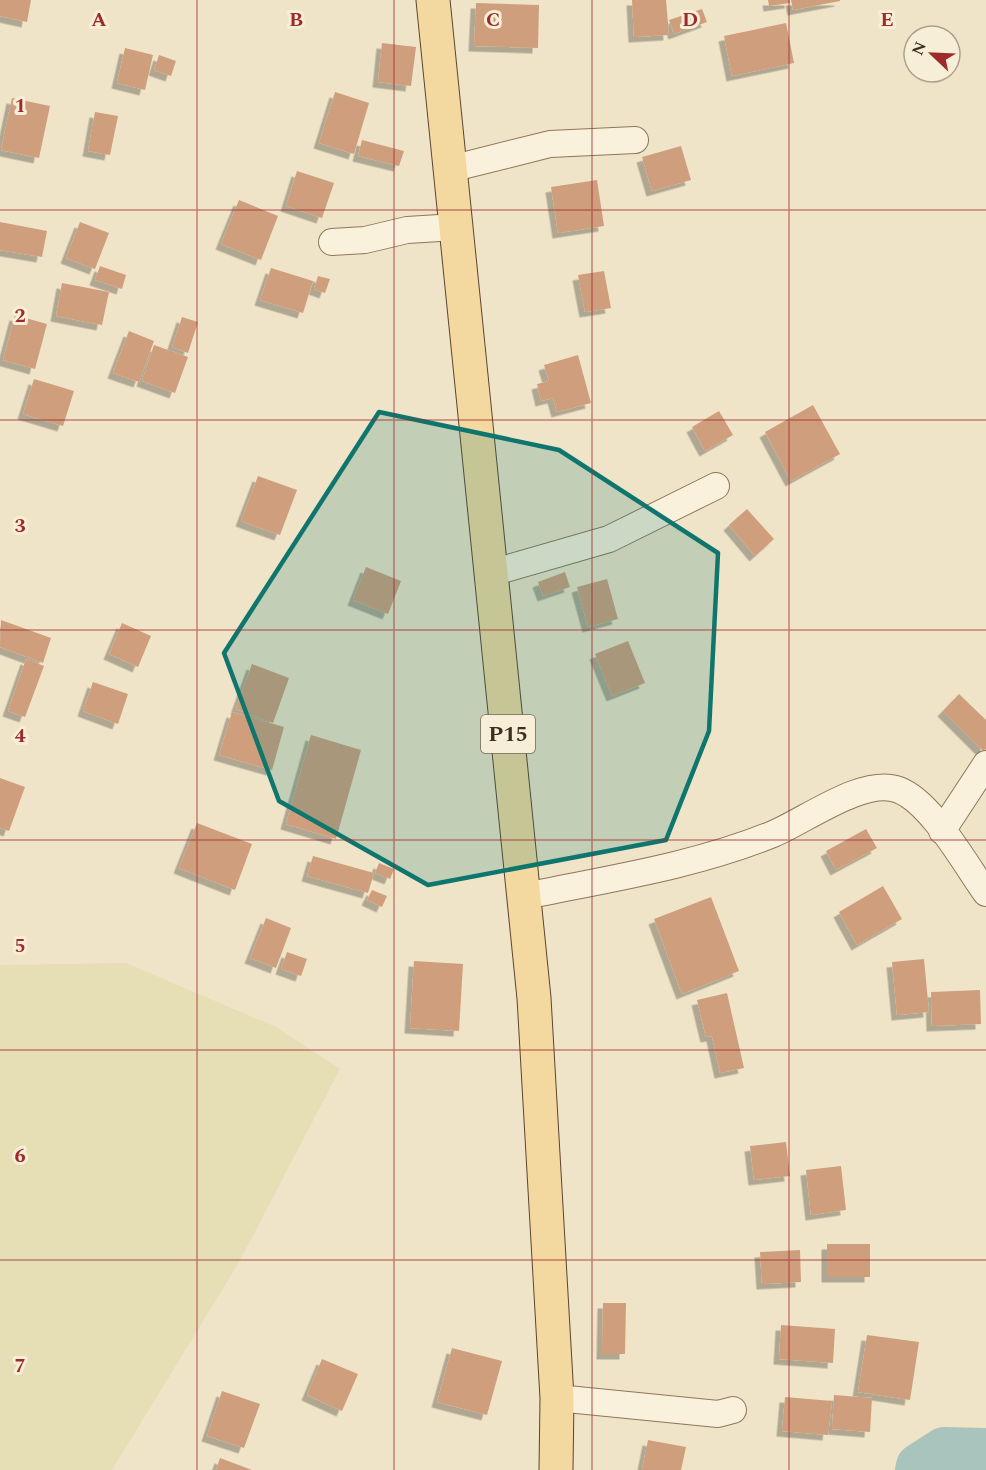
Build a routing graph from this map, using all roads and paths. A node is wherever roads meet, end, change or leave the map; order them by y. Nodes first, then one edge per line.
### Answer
1 (433, 0) edge
2 (635, 140) dead end
3 (450, 169) junction
4 (456, 227) junction
5 (332, 242) dead end
6 (716, 486) dead end
7 (491, 573) junction
8 (986, 764) edge
9 (942, 831) junction
10 (986, 893) edge
11 (525, 897) junction
12 (558, 1398) junction
13 (733, 1410) dead end
14 (556, 1470) edge

1 - 3 main road, P15
2 - 3 street
3 - 4 main road, P15
4 - 5 street
4 - 7 main road, P15
6 - 7 street
7 - 11 main road, P15
8 - 9 street
9 - 10 street
9 - 11 street
11 - 12 main road, P15
12 - 13 street
12 - 14 main road, P15

